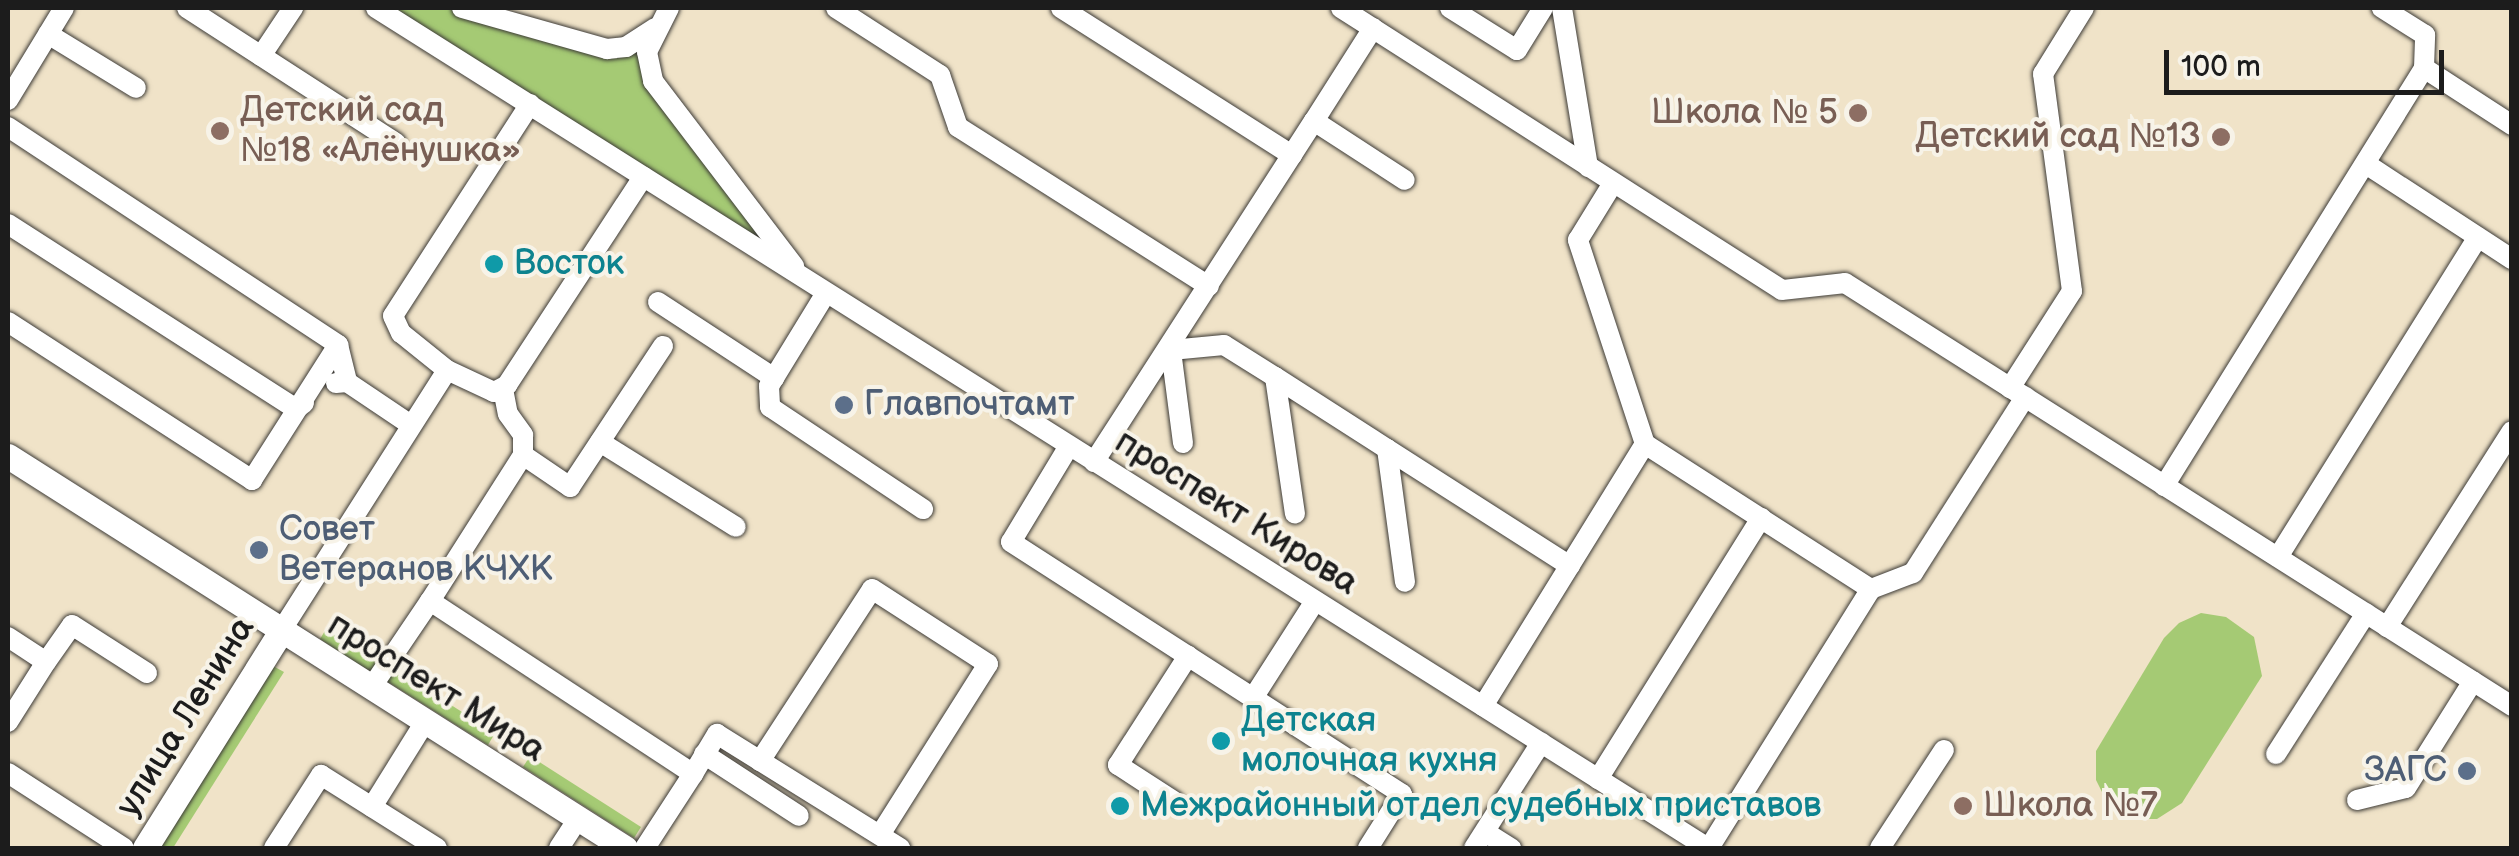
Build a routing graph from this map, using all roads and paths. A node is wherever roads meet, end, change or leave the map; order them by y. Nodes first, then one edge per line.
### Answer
1 (64, 8) edge
2 (187, 8) edge
3 (293, 8) edge
4 (376, 8) edge
5 (462, 8) edge
6 (668, 8) edge
7 (836, 8) edge
8 (1061, 8) edge
9 (1341, 8) edge
10 (1450, 8) edge
11 (1543, 8) edge
12 (1562, 8) edge
13 (2084, 8) edge
14 (2382, 8) edge
15 (655, 28) junction
16 (1373, 28) junction
17 (48, 34) junction
18 (261, 56) junction
19 (2424, 68) junction
20 (136, 88) dead end
21 (8, 100) edge
22 (530, 104) junction
23 (1314, 121) junction
24 (2512, 126) edge
25 (8, 128) edge
26 (396, 143) dead end
27 (1292, 155) junction
28 (2366, 164) junction
29 (1588, 167) junction
30 (643, 177) junction
31 (1405, 180) dead end
32 (1613, 183) junction
33 (8, 224) edge
34 (2478, 237) junction
35 (2512, 259) edge
36 (804, 279) junction
37 (1209, 286) junction
38 (826, 293) junction
39 (658, 302) dead end
40 (8, 322) edge
41 (338, 345) junction
42 (663, 346) dead end
43 (1171, 350) junction
44 (447, 370) junction
45 (1275, 377) junction
46 (774, 378) junction
47 (347, 382) junction
48 (503, 389) junction
49 (2018, 392) junction
50 (296, 409) junction
51 (411, 424) junction
52 (2512, 431) edge
53 (600, 442) junction
54 (1182, 444) dead end
55 (1645, 444) junction
56 (1070, 446) junction
57 (1387, 449) junction
58 (8, 456) edge
59 (523, 456) junction
60 (1094, 462) junction
61 (2164, 486) junction
62 (922, 509) dead end
63 (1294, 514) dead end
64 (1761, 518) junction
65 (736, 527) dead end
66 (2278, 557) junction
67 (1570, 566) junction
68 (1405, 582) dead end
69 (1871, 589) junction
70 (430, 601) junction
71 (1315, 601) junction
72 (2366, 613) junction
73 (2388, 627) junction
74 (281, 631) junction
75 (8, 638) edge
76 (1188, 656) junction
77 (46, 662) junction
78 (147, 673) dead end
79 (2473, 682) junction
80 (371, 688) junction
81 (1253, 698) junction
82 (2509, 699) edge
83 (1483, 706) junction
84 (8, 722) edge
85 (424, 722) junction
86 (1541, 743) junction
87 (1944, 750) dead end
88 (704, 754) junction
89 (2276, 754) dead end
90 (760, 761) junction
91 (8, 774) edge
92 (693, 774) junction
93 (1598, 779) junction
94 (2357, 800) dead end
95 (1175, 802) dead end
96 (372, 807) junction
97 (799, 816) dead end
98 (578, 818) junction
99 (880, 836) junction
100 (1480, 840) edge
101 (124, 848) edge
102 (144, 848) edge
103 (274, 848) edge
104 (437, 848) edge
105 (559, 848) edge
106 (625, 848) edge
107 (645, 848) edge
108 (900, 848) edge
109 (1368, 848) edge
110 (1511, 848) edge
111 (1708, 848) edge
112 (1880, 848) edge

1 - 17 street
2 - 18 street
3 - 18 street
4 - 22 street, проспект Кирова
5 - 15 street
6 - 15 street
7 - 37 street
8 - 27 street
9 - 16 street
10 - 11 street
12 - 29 street
13 - 49 street
14 - 19 street
15 - 36 street
16 - 23 street
16 - 29 street
17 - 20 street
17 - 21 street
18 - 26 street
19 - 24 street
19 - 28 street
22 - 30 street, проспект Кирова
22 - 44 street
23 - 27 street
23 - 31 street
25 - 41 street
27 - 37 street
28 - 34 street
28 - 61 street
29 - 32 street
30 - 36 street, проспект Кирова
30 - 48 street
32 - 49 street
32 - 55 street
33 - 50 street
34 - 35 street
34 - 66 street
36 - 38 street, проспект Кирова
37 - 43 street
38 - 46 street
38 - 56 street, проспект Кирова
39 - 46 street
40 - 50 street
41 - 47 street
41 - 50 street
42 - 53 street
43 - 45 street
43 - 54 street
43 - 60 street
44 - 48 street
44 - 51 street, улица Ленина
45 - 57 street
45 - 63 street
46 - 62 street
47 - 50 street
47 - 51 street
48 - 59 street
49 - 61 street
49 - 69 street
51 - 74 street, улица Ленина
52 - 73 street
53 - 59 street
53 - 65 street
55 - 64 street
55 - 67 street
56 - 60 street, проспект Кирова
56 - 76 street
57 - 67 street
57 - 68 street
58 - 74 main road, проспект Мира
59 - 70 street
60 - 71 street, проспект Кирова
61 - 66 street
64 - 69 street
64 - 93 street
66 - 72 street
67 - 83 street
69 - 111 street
70 - 80 street
70 - 92 street
71 - 81 street
71 - 83 street, проспект Кирова
72 - 73 street
72 - 89 street
73 - 79 street
74 - 80 main road, проспект Мира
74 - 102 main road, улица Ленина
75 - 77 street
76 - 81 street
76 - 95 street
77 - 78 street
77 - 84 street
79 - 82 street
79 - 94 street
80 - 85 main road, проспект Мира
81 - 109 street
83 - 86 street, проспект Кирова
85 - 96 street
85 - 98 main road, проспект Мира
86 - 93 street, проспект Кирова
86 - 100 street
87 - 112 street
88 - 90 street
88 - 92 street
88 - 97 street
90 - 99 street
90 - 99 street
91 - 101 street
92 - 107 street
93 - 111 street, проспект Кирова
96 - 103 street
96 - 104 street
98 - 105 street
98 - 106 main road, проспект Мира
99 - 108 street
100 - 110 street

